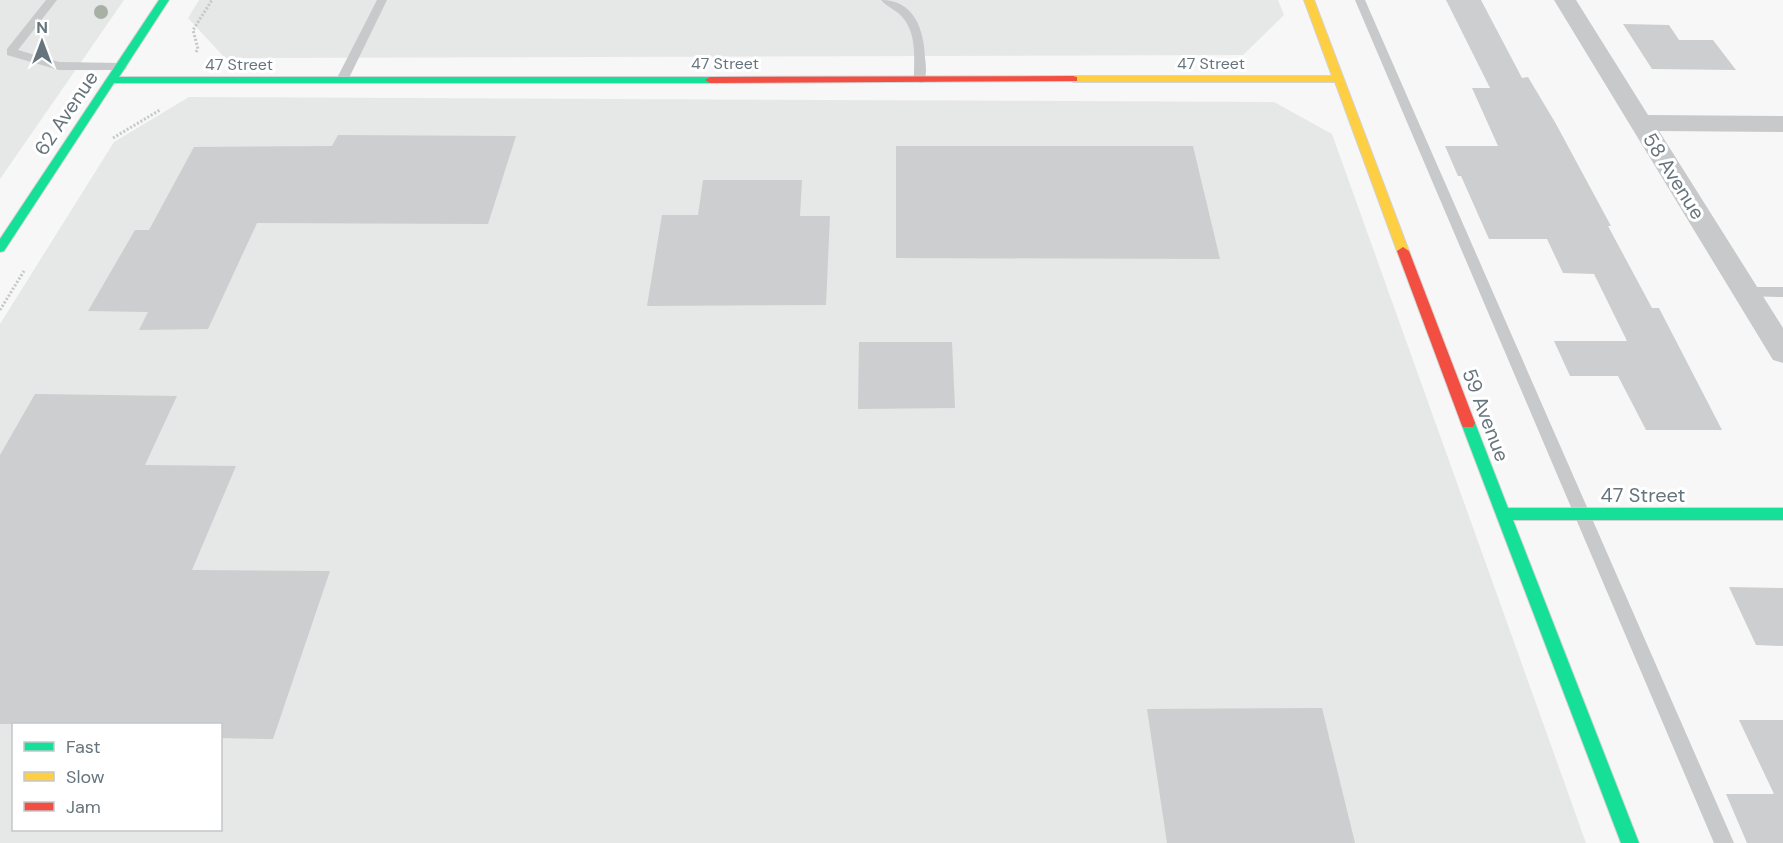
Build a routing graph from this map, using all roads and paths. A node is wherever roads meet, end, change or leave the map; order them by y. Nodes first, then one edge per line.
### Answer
1 (52, 0) edge
2 (165, 0) edge
3 (212, 0) edge
4 (382, 0) edge
5 (885, 0) edge
6 (1309, 0) edge
7 (1360, 0) edge
8 (1565, 0) edge
9 (898, 3) edge
10 (198, 49) dead end
11 (121, 67) junction
12 (920, 79) junction
13 (1339, 79) junction
14 (112, 80) junction
15 (342, 80) junction
16 (1641, 123) junction
17 (1783, 124) edge
18 (0, 248) edge
19 (1746, 292) junction
20 (1783, 292) edge
21 (1783, 352) edge
22 (1502, 514) junction
23 (1582, 514) junction
24 (1783, 514) edge
25 (1630, 843) edge
26 (1724, 843) edge

1 - 11 lane
2 - 11 street, 62 Avenue
3 - 10 path
4 - 15 lane
5 - 9 lane
6 - 13 street, 59 Avenue
7 - 23 lane
8 - 16 street, 58 Avenue
9 - 12 lane
11 - 14 street, 62 Avenue
12 - 13 street, 47 Street
12 - 15 street, 47 Street
13 - 22 street, 59 Avenue
14 - 15 street, 47 Street
14 - 18 street, 62 Avenue
16 - 17 street
16 - 19 street, 58 Avenue
19 - 20 lane
19 - 21 street, 58 Avenue
22 - 23 street, 47 Street
22 - 25 street, 59 Avenue
23 - 24 street, 47 Street
23 - 26 lane

